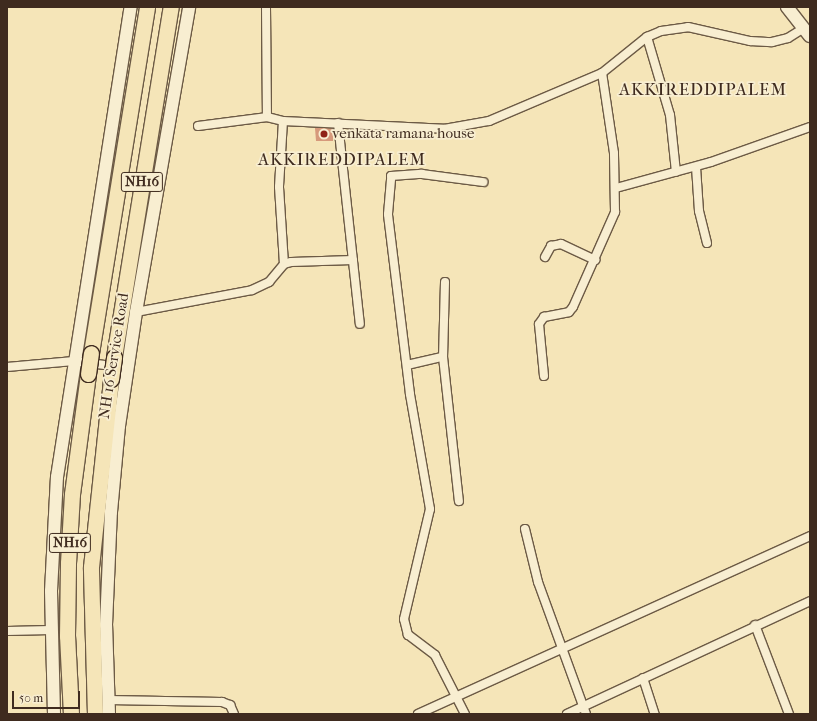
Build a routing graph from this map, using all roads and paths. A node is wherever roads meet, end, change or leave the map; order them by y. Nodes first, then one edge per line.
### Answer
1 (131, 7) edge
2 (147, 7) edge
3 (170, 7) edge
4 (189, 7) edge
5 (266, 7) edge
6 (787, 7) edge
7 (807, 32) edge
8 (647, 37) junction
9 (602, 73) junction
10 (267, 117) junction
11 (283, 121) junction
12 (338, 123) junction
13 (198, 126) dead end
14 (810, 127) edge
15 (696, 167) junction
16 (676, 172) junction
17 (483, 182) dead end
18 (616, 188) junction
19 (707, 243) dead end
20 (545, 257) dead end
21 (352, 260) junction
22 (596, 260) junction
23 (284, 264) junction
24 (445, 282) dead end
25 (136, 312) junction
26 (360, 324) dead end
27 (443, 357) junction
28 (74, 361) junction
29 (407, 365) junction
30 (7, 368) edge
31 (128, 368) junction
32 (544, 376) dead end
33 (459, 501) dead end
34 (525, 529) dead end
35 (810, 536) edge
36 (810, 601) edge
37 (755, 625) junction
38 (51, 630) junction
39 (7, 631) edge
40 (560, 648) junction
41 (643, 678) junction
42 (456, 696) junction
43 (108, 700) junction
44 (584, 710) edge
45 (54, 714) edge
46 (71, 714) edge
47 (95, 714) edge
48 (109, 714) edge
49 (234, 714) edge
50 (418, 714) edge
51 (465, 714) edge
52 (567, 714) edge
53 (655, 714) edge
54 (789, 714) edge

1 - 28 street
2 - 46 highway, NH16, bridge
3 - 47 highway, NH16, bridge
4 - 25 street, NH 16 Service Road
5 - 10 street
6 - 7 street
7 - 8 street
8 - 9 street
8 - 16 street
9 - 12 street
9 - 18 street
10 - 11 street
10 - 13 street
11 - 12 street
11 - 23 street
12 - 21 street
14 - 15 street
15 - 16 street
15 - 19 street
16 - 18 street
17 - 29 street
18 - 22 street
20 - 22 street
21 - 23 street
21 - 26 street
22 - 32 street
23 - 25 street
24 - 27 street
25 - 31 street, NH 16 Service Road
27 - 29 street
27 - 33 street
28 - 30 street
28 - 31 street
28 - 38 street
29 - 42 street
31 - 43 street, NH 16 Service Road
34 - 40 street
35 - 40 street
36 - 37 street
37 - 41 street
37 - 54 street
38 - 39 street
38 - 45 street
40 - 42 street
40 - 44 street
41 - 44 street
41 - 53 street
42 - 50 street
42 - 51 street
43 - 48 street, NH 16 Service Road
43 - 49 street
44 - 52 street

